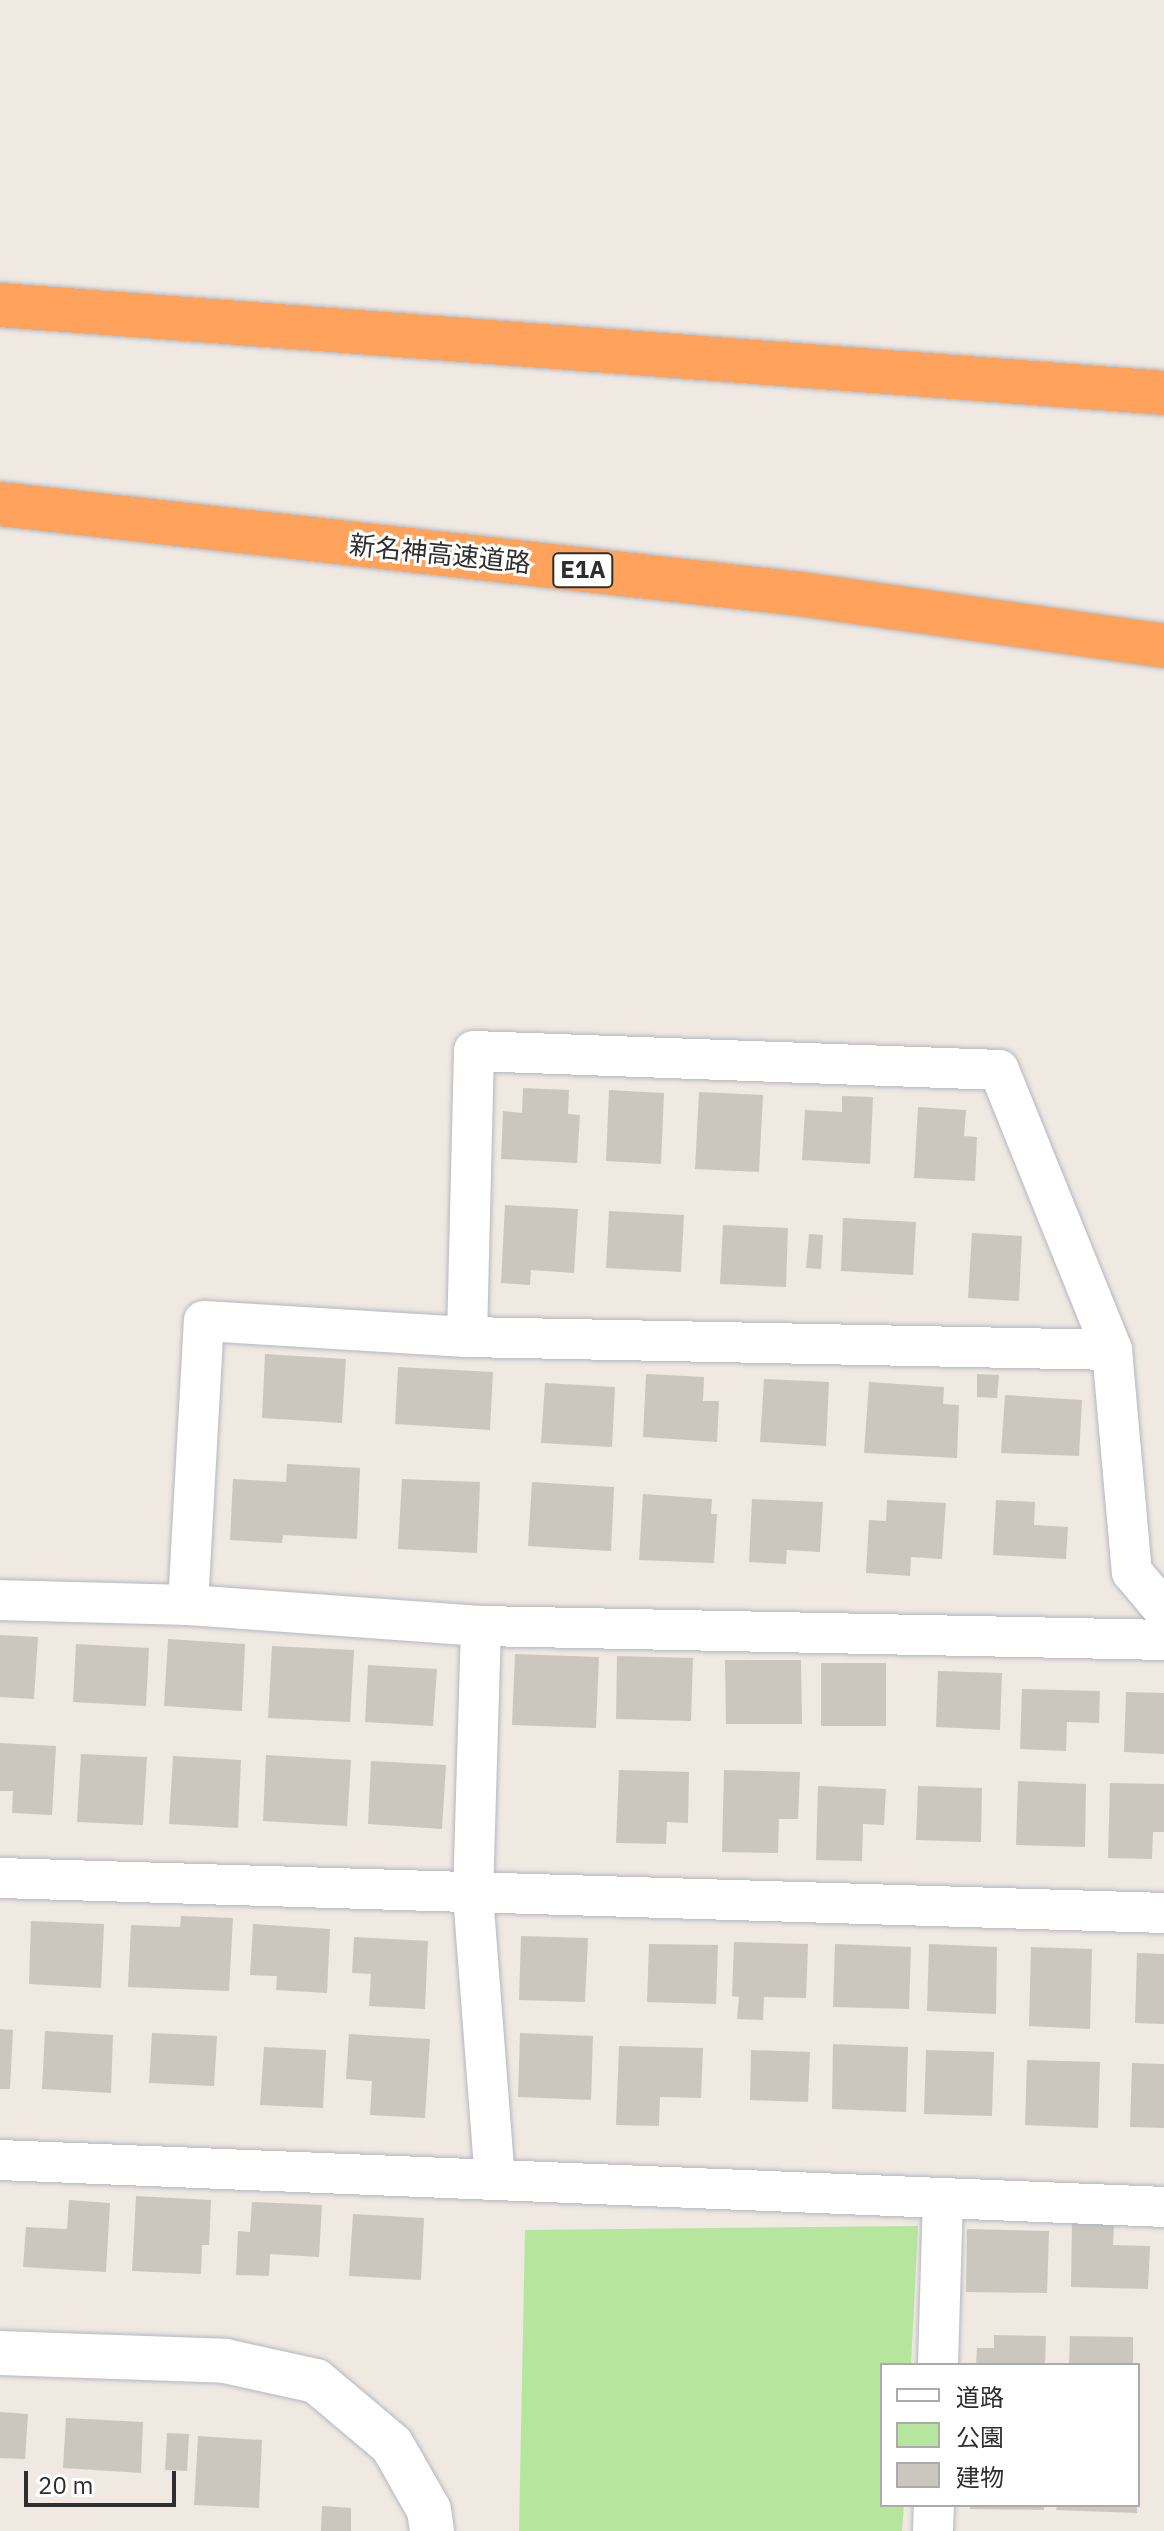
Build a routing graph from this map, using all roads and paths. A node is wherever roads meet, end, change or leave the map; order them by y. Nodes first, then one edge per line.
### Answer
1 (0, 305) edge
2 (1164, 393) edge
3 (0, 504) edge
4 (1164, 646) edge
5 (467, 1337) junction
6 (1112, 1350) junction
7 (0, 1600) edge
8 (188, 1605) junction
9 (1164, 1610) edge
10 (481, 1626) junction
11 (1164, 1640) edge
12 (0, 1878) edge
13 (473, 1895) junction
14 (1164, 1913) edge
15 (0, 2160) edge
16 (495, 2179) junction
17 (943, 2198) junction
18 (1164, 2207) edge
19 (0, 2353) edge
20 (938, 2363) edge
21 (934, 2507) edge
22 (432, 2531) edge
23 (933, 2531) edge

1 - 2 highway
3 - 4 highway, 新名神高速道路 / E1A
5 - 6 street
5 - 6 street
5 - 8 street
6 - 9 street
7 - 8 street
8 - 10 street
10 - 11 street
10 - 13 street
12 - 13 street
13 - 14 street
13 - 16 street
15 - 16 street
16 - 17 street
17 - 18 street
17 - 20 street
19 - 22 street
21 - 23 street

